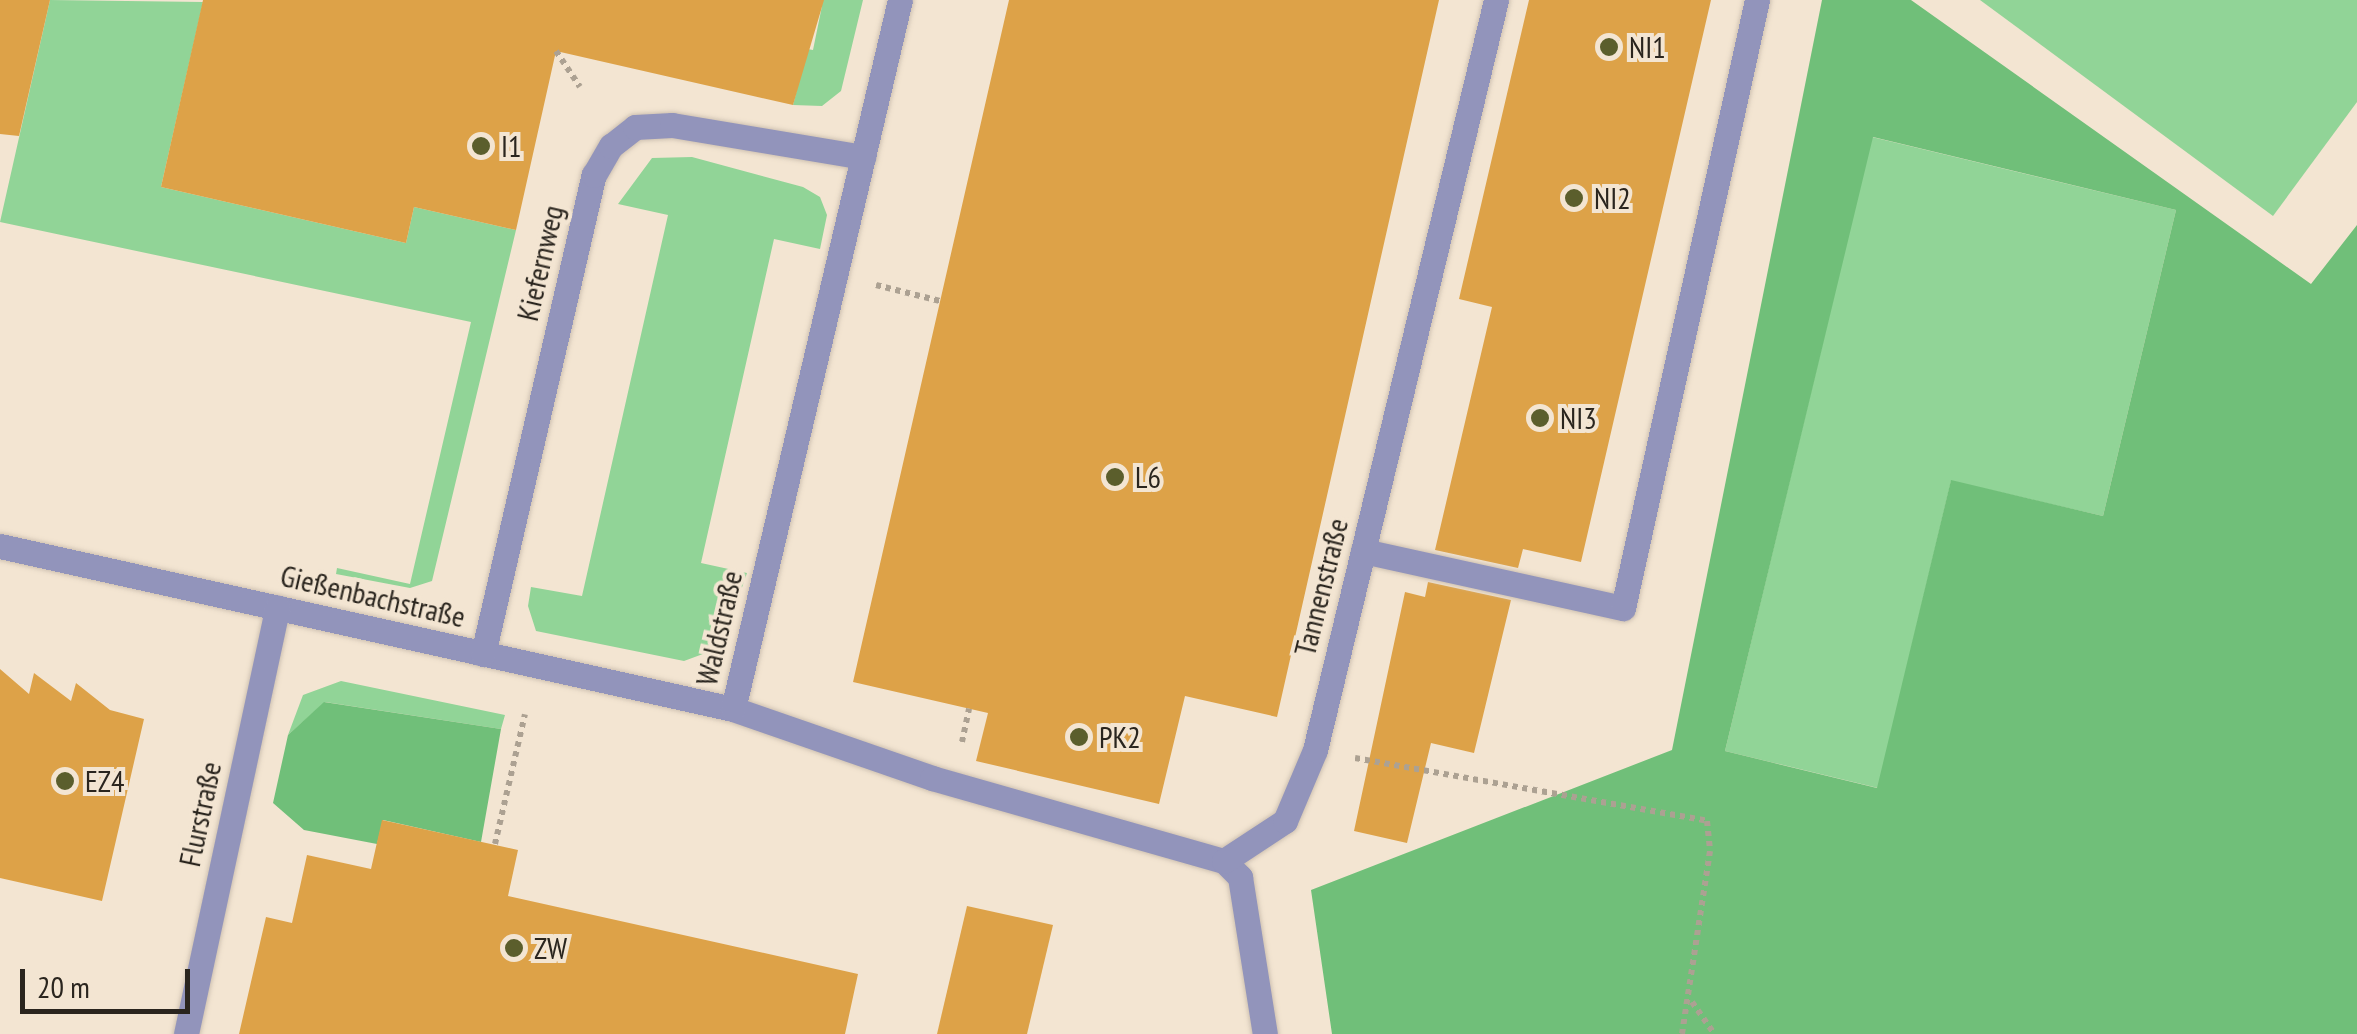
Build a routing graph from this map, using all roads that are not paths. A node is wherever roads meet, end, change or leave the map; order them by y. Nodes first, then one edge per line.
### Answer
1 (900, 0) edge
2 (1496, 0) edge
3 (1757, 0) edge
4 (863, 157) junction
5 (0, 546) edge
6 (1363, 551) junction
7 (277, 608) junction
8 (483, 654) junction
9 (733, 709) junction
10 (1224, 861) junction
11 (186, 1034) edge
12 (1266, 1034) edge

1 - 4 lane, Waldstraße
2 - 6 lane, Tannenstraße
3 - 6 lane
4 - 8 lane, Kiefernweg
4 - 9 lane, Waldstraße
5 - 7 lane, Gießenbachstraße
6 - 10 lane, Tannenstraße
7 - 8 lane, Gießenbachstraße
7 - 11 lane, Flurstraße
8 - 9 lane, Gießenbachstraße
9 - 10 lane, Waldstraße
10 - 12 lane

